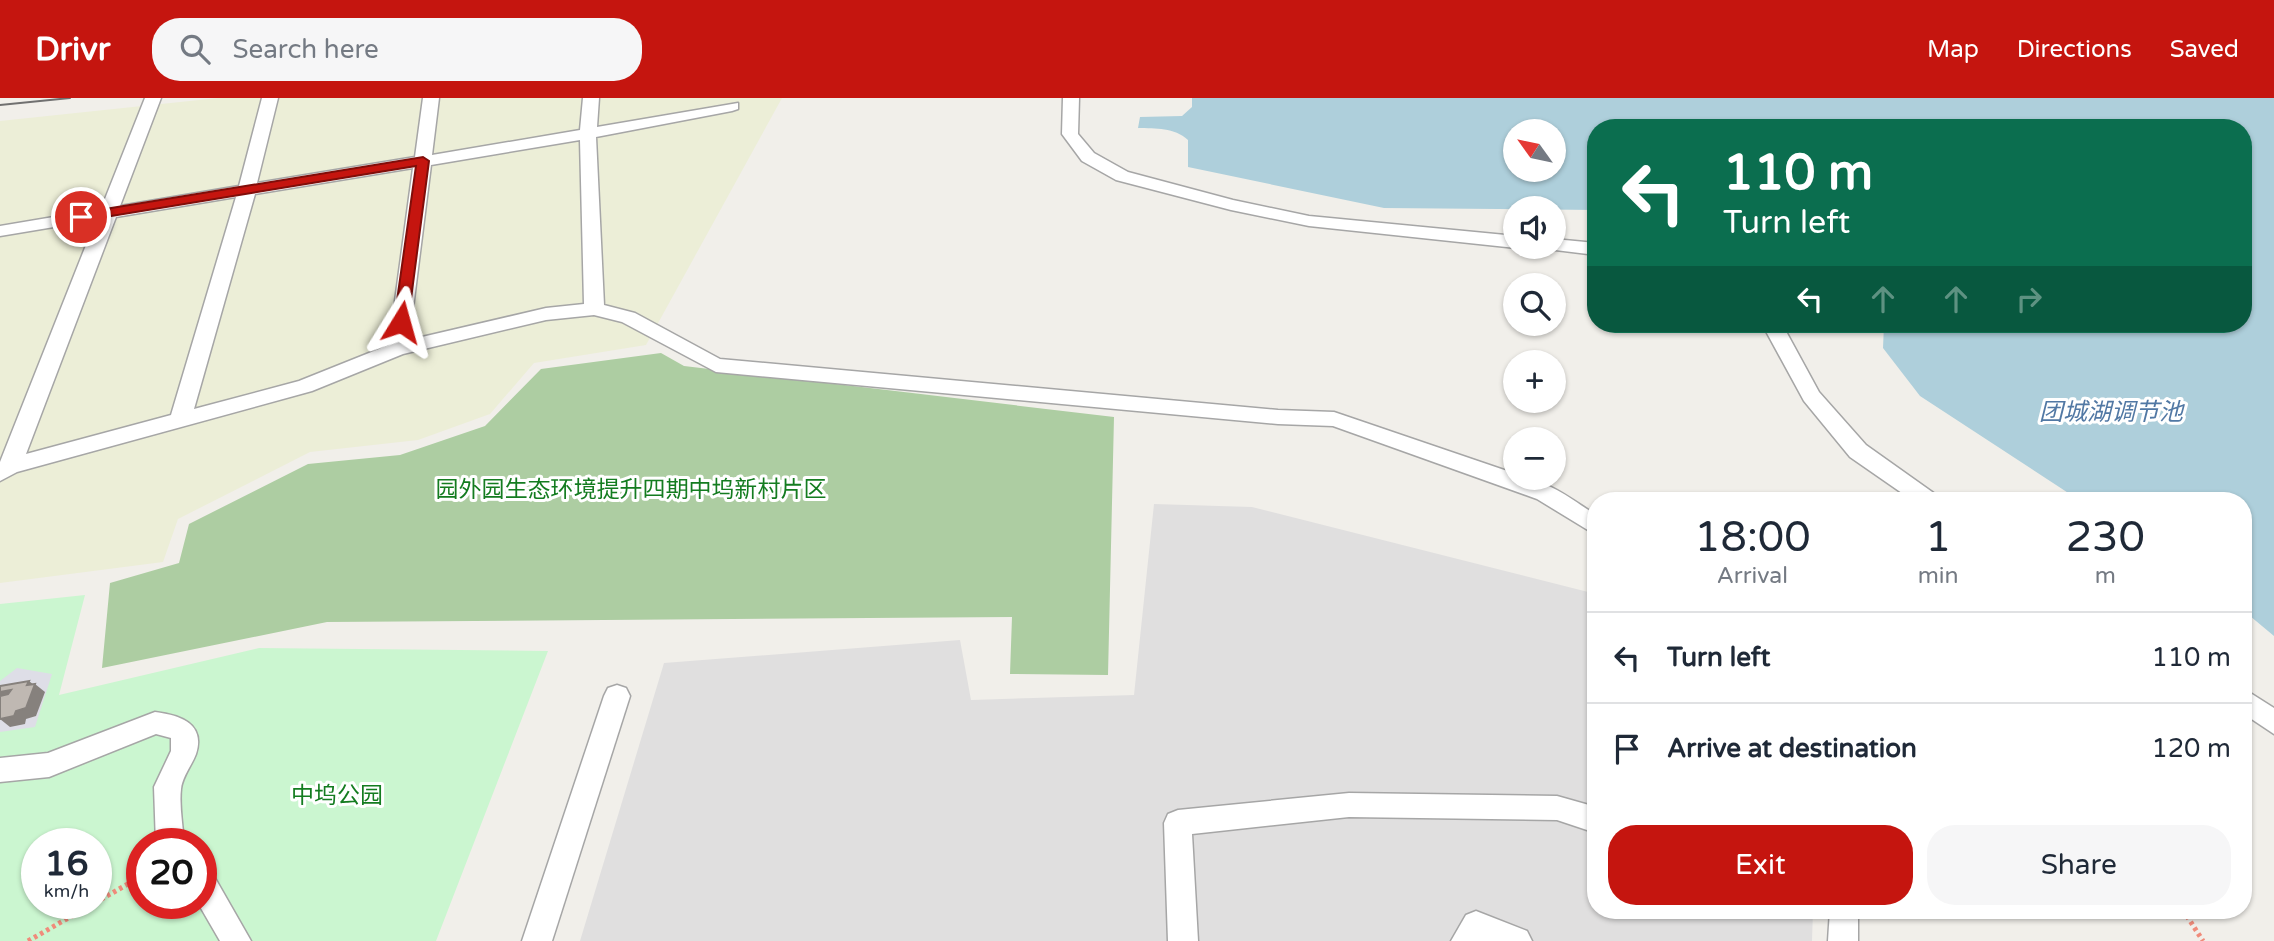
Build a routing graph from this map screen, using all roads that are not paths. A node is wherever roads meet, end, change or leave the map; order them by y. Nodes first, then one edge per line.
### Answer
1 (153, 98) edge
2 (270, 98) edge
3 (430, 98) edge
4 (591, 98) edge
5 (1071, 98) edge
6 (732, 106) dead end
7 (588, 134) junction
8 (423, 161) junction
9 (247, 190) junction
10 (108, 213) junction
11 (0, 230) edge
12 (1503, 241) edge
13 (1566, 246) edge
14 (1587, 248) edge
15 (594, 309) junction
16 (1777, 333) edge
17 (398, 349) junction
18 (180, 419) junction
19 (5, 469) edge
20 (1916, 492) edge
21 (1587, 520) edge
22 (617, 696) dead end
23 (2252, 706) edge
24 (2274, 723) edge
25 (0, 770) edge
26 (1587, 817) edge
27 (169, 828) edge
28 (217, 908) edge
29 (1844, 919) edge
30 (236, 941) edge
31 (537, 941) edge
32 (1183, 941) edge
33 (1466, 941) edge
34 (1517, 941) edge
35 (1843, 941) edge

1 - 10 street
2 - 9 lane
3 - 8 street
4 - 7 street
5 - 12 street
6 - 7 street
7 - 8 street
7 - 15 street
8 - 9 street
8 - 17 lane
9 - 10 street
9 - 18 street
10 - 11 street
10 - 19 street
13 - 14 street
15 - 17 street
15 - 21 street
16 - 20 street
17 - 18 street
18 - 19 street
22 - 31 street
23 - 24 street
25 - 27 street
26 - 32 street
28 - 30 lane
29 - 35 street
33 - 34 street

